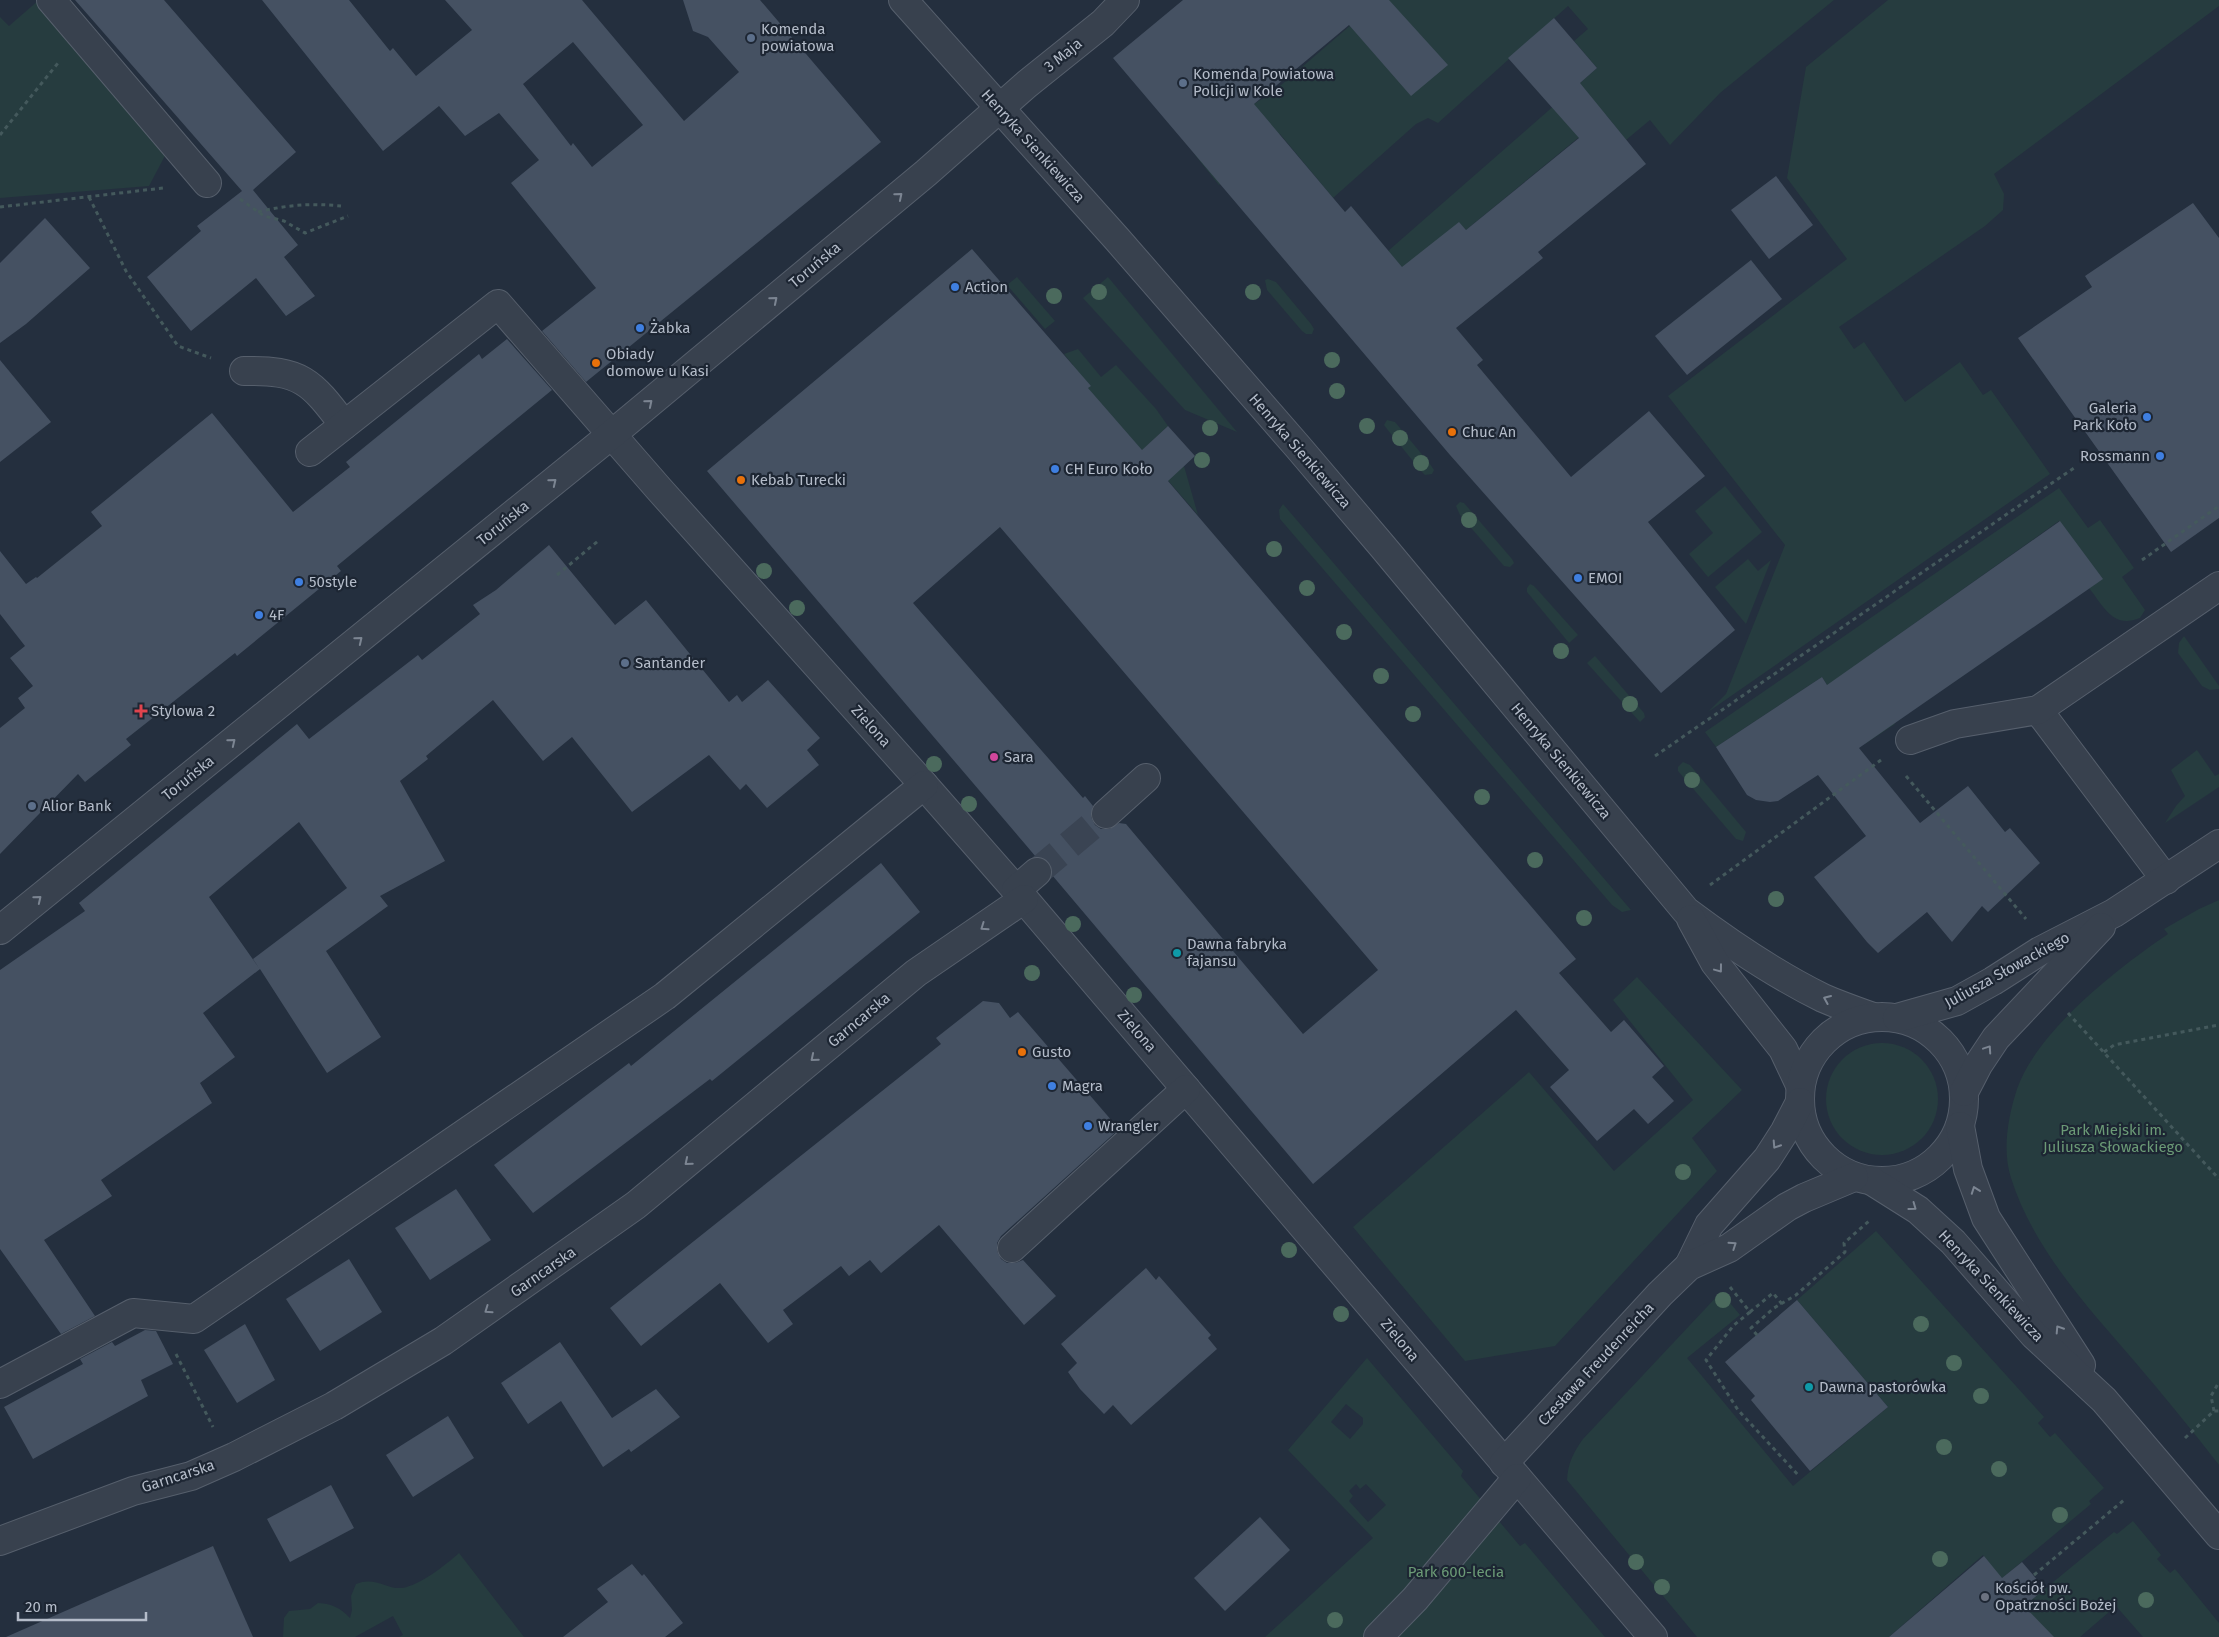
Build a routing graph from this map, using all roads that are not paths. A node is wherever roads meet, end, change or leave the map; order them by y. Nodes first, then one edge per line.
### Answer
1 (51, 0) edge
2 (903, 0) edge
3 (1125, 0) edge
4 (1000, 109) junction
5 (207, 183) dead end
6 (244, 371) road end
7 (344, 425) junction
8 (611, 434) junction
9 (310, 452) dead end
10 (2219, 586) edge
11 (2038, 710) junction
12 (1899, 747) road end
13 (1146, 778) dead end
14 (924, 785) junction
15 (1106, 814) tunnel mouth
16 (2219, 844) edge
17 (1037, 872) tunnel mouth
18 (2166, 880) junction
19 (1020, 895) junction
20 (1684, 909) junction
21 (2114, 913) junction
22 (0, 930) edge
23 (1885, 1018) junction
24 (1186, 1089) junction
25 (1964, 1092) junction
26 (1800, 1094) junction
27 (1960, 1126) junction
28 (1863, 1179) junction
29 (1012, 1248) dead end
30 (1689, 1266) junction
31 (0, 1384) edge
32 (2104, 1400) junction
33 (1511, 1471) junction
34 (2219, 1535) edge
35 (0, 1541) edge
36 (1378, 1637) edge
37 (1653, 1637) edge

1 - 5 street
2 - 4 street, Henryka Sienkiewicza
3 - 4 street, 3 Maja
8 -> 4 street, Toruńska
4 - 20 street, Henryka Sienkiewicza
6 - 7 street
7 - 8 street, Zielona
7 - 9 street
8 - 14 street, Zielona
22 -> 8 street, Toruńska
10 - 11 street
11 - 12 street
11 - 18 street
13 - 15 street
14 - 19 street, Zielona
14 - 31 street
16 - 18 street, Juliusza Słowackiego
17 - 19 street, Garncarska
18 - 21 street, Juliusza Słowackiego
19 - 24 street, Zielona
19 -> 35 street, Garncarska
23 -> 20 street, Henryka Sienkiewicza
20 -> 26 street, Henryka Sienkiewicza
21 - 23 street, Juliusza Słowackiego
25 -> 21 street, Juliusza Słowackiego
23 - 25 street
23 - 26 street
24 - 29 street
24 - 33 street, Zielona
25 - 27 street
26 - 28 street
26 -> 30 street, Czesława Freudenreicha
27 - 28 street
32 -> 27 street, Henryka Sienkiewicza
30 -> 28 street, Czesława Freudenreicha
28 -> 32 street, Henryka Sienkiewicza
30 - 33 street, Czesława Freudenreicha
32 - 34 street, Henryka Sienkiewicza
33 - 36 street, Czesława Freudenreicha
33 - 37 street, Zielona

